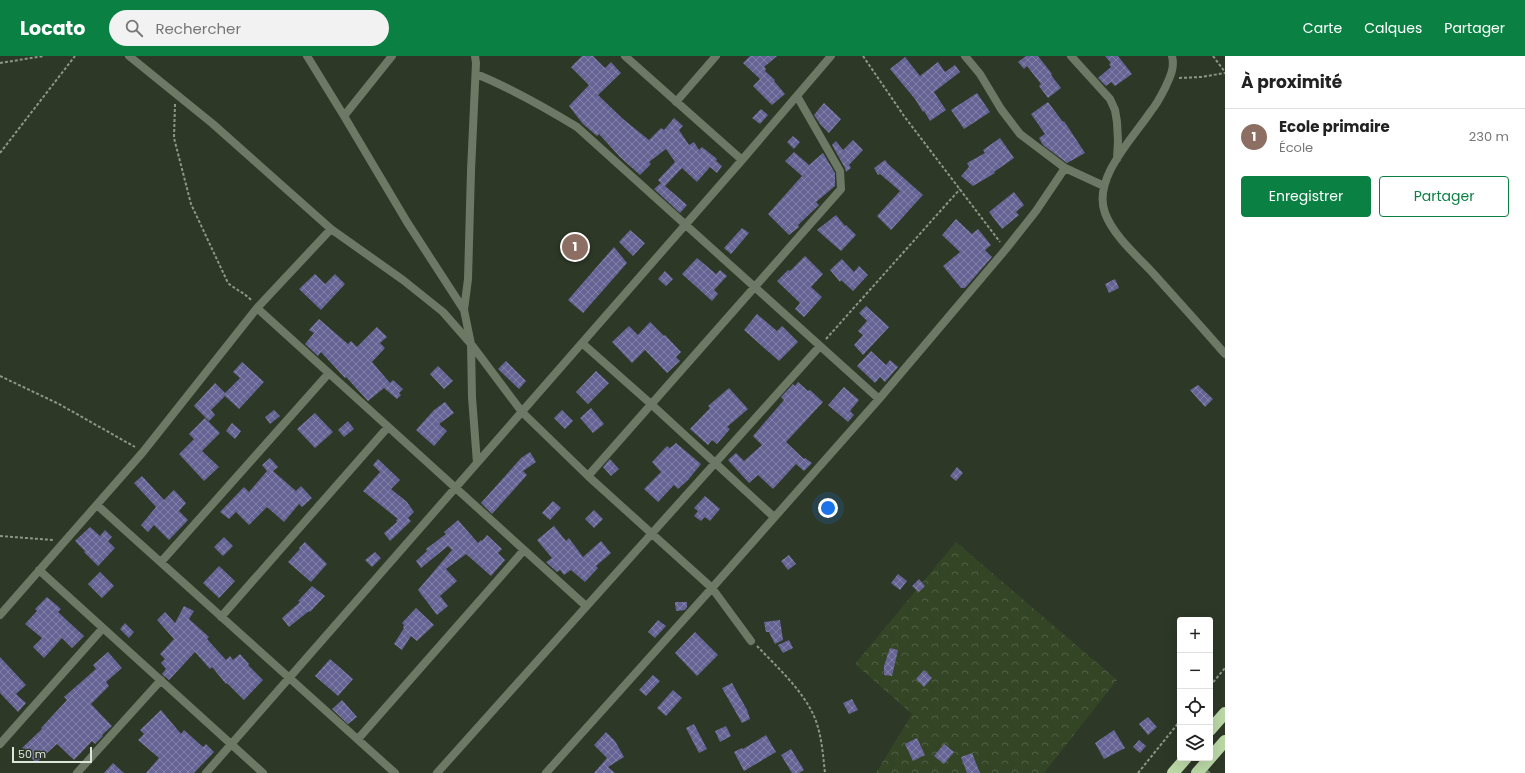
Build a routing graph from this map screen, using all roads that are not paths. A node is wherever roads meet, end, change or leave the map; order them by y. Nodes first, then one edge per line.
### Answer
1 (129, 56) edge
2 (307, 56) edge
3 (392, 56) edge
4 (625, 56) edge
5 (716, 56) edge
6 (831, 56) edge
7 (965, 56) edge
8 (1071, 56) edge
9 (1172, 56) edge
10 (477, 58) edge
11 (476, 74) junction
12 (797, 96) junction
13 (676, 102) junction
14 (344, 116) junction
15 (742, 160) junction
16 (1116, 160) junction
17 (1065, 168) junction
18 (1104, 186) junction
19 (685, 225) junction
20 (331, 229) junction
21 (754, 287) junction
22 (257, 308) junction
23 (464, 310) junction
24 (582, 343) junction
25 (471, 344) junction
26 (820, 346) junction
27 (1225, 354) edge
28 (329, 373) junction
29 (879, 400) junction
30 (651, 404) junction
31 (522, 412) junction
32 (388, 427) junction
33 (715, 462) junction
34 (477, 463) junction
35 (588, 476) junction
36 (456, 488) junction
37 (97, 505) junction
38 (774, 517) junction
39 (651, 533) junction
40 (524, 550) junction
41 (161, 562) junction
42 (39, 570) junction
43 (712, 588) junction
44 (586, 606) junction
45 (0, 615) edge
46 (221, 616) junction
47 (103, 628) junction
48 (751, 641) road end
49 (290, 678) junction
50 (160, 680) junction
51 (1225, 713) edge
52 (1213, 727) edge
53 (358, 739) junction
54 (1225, 741) edge
55 (0, 744) edge
56 (231, 744) junction
57 (1183, 761) edge
58 (1203, 771) edge
59 (77, 773) edge
60 (206, 773) edge
61 (263, 773) edge
62 (395, 773) edge
63 (437, 773) edge
64 (546, 773) edge
65 (1173, 773) edge

1 - 20 street
2 - 14 street
3 - 14 street
4 - 13 street
5 - 13 street
6 - 12 street
7 - 17 street
8 - 16 street
9 - 16 street
10 - 11 street
11 - 19 street
11 - 23 street
12 - 15 street
12 - 21 street
13 - 15 street
14 - 23 street
15 - 19 street
16 - 18 street
17 - 18 street
17 - 29 street
18 - 27 street
19 - 21 street
19 - 24 street
20 - 22 street
20 - 25 street
21 - 26 street
21 - 30 street
22 - 28 street
22 - 37 street
23 - 25 street
24 - 30 street
24 - 31 street
25 - 31 street
25 - 34 street
26 - 29 street
26 - 33 street
28 - 32 street
28 - 41 street
29 - 38 street
30 - 33 street
30 - 35 street
31 - 34 street
31 - 35 street
32 - 36 street
32 - 46 street
33 - 38 street
33 - 39 street
34 - 36 street
35 - 39 street
36 - 40 street
36 - 49 street
37 - 41 street
37 - 42 street
38 - 43 street
39 - 43 street
39 - 44 street
40 - 44 street
40 - 53 street
41 - 46 street
42 - 45 street
42 - 47 street
43 - 48 street
43 - 64 street
44 - 63 street
46 - 49 street
47 - 50 street
47 - 55 street
49 - 53 street
49 - 56 street
50 - 56 street
50 - 59 street
51 - 52 highway
53 - 62 street
54 - 58 highway
56 - 60 street
56 - 61 street
57 - 65 highway

